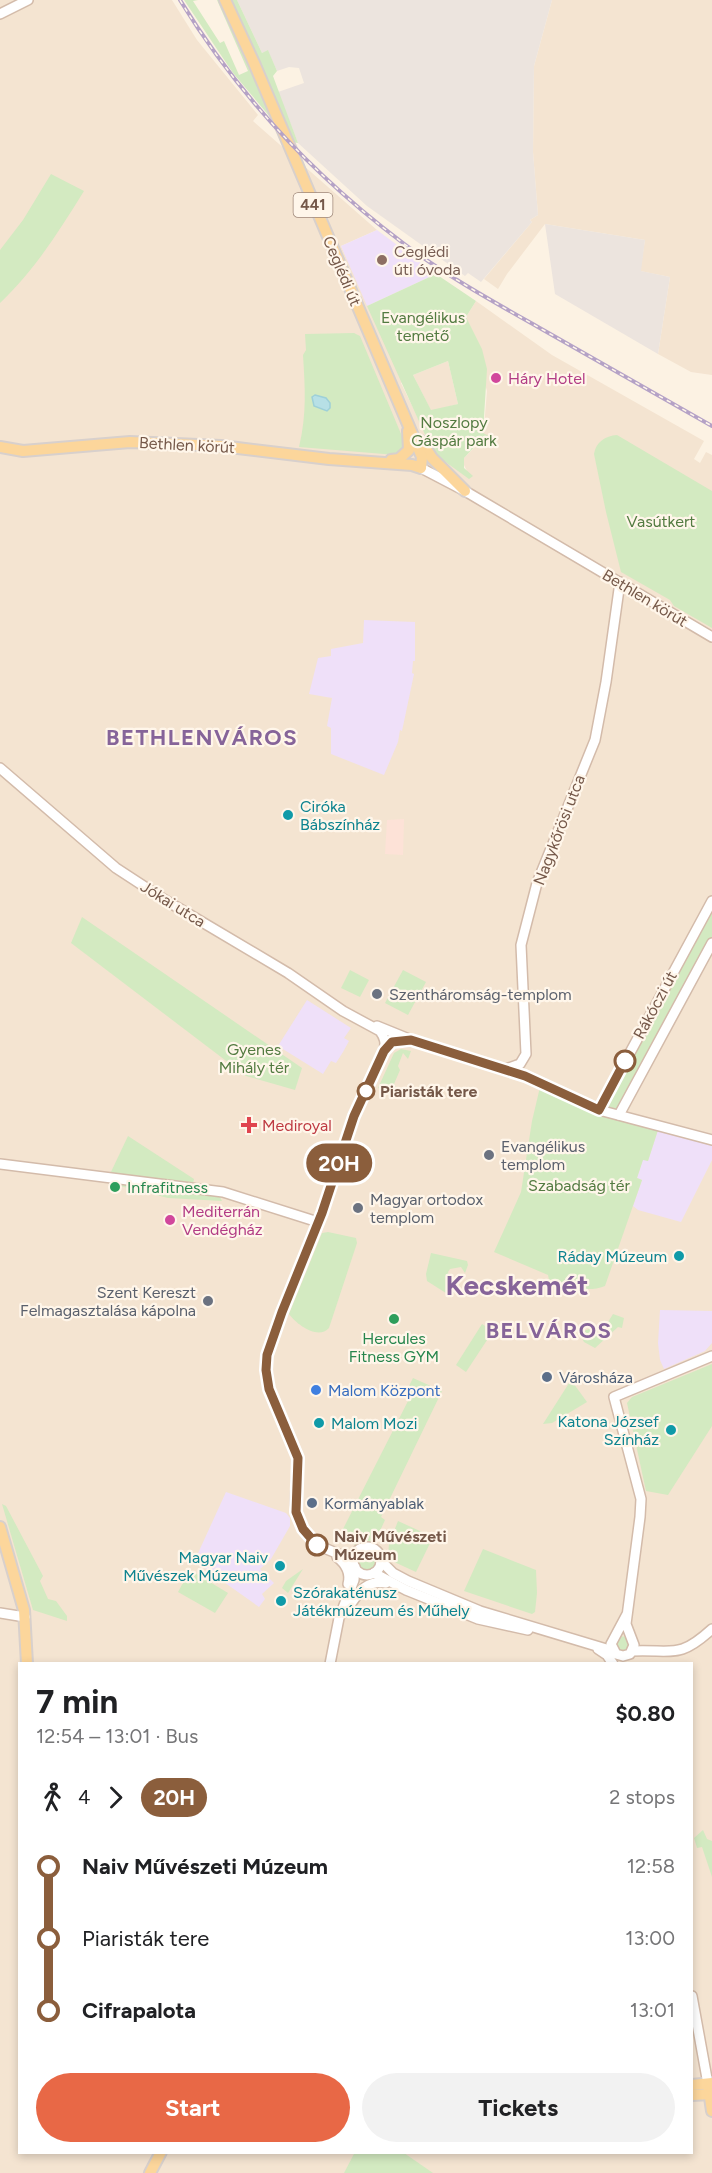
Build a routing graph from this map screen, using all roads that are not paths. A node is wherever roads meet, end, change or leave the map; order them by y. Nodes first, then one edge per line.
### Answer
1 (28, 0) edge
2 (225, 0) edge
3 (0, 14) edge
4 (402, 410) junction
5 (0, 447) edge
6 (374, 462) junction
7 (421, 468) junction
8 (465, 491) junction
9 (620, 582) junction
10 (712, 637) edge
11 (0, 768) edge
12 (712, 901) edge
13 (712, 943) edge
14 (361, 1020) junction
15 (406, 1040) junction
16 (384, 1051) junction
17 (506, 1069) junction
18 (599, 1110) junction
19 (619, 1115) junction
20 (712, 1140) edge
21 (0, 1164) edge
22 (318, 1222) junction
23 (712, 1356) edge
24 (0, 1527) edge
25 (327, 1550) junction
26 (381, 1561) junction
27 (354, 1566) junction
28 (370, 1574) junction
29 (406, 1590) junction
30 (0, 1613) edge
31 (627, 1614) junction
32 (25, 1617) junction
33 (339, 1618) junction
34 (712, 1629) edge
35 (540, 1630) junction
36 (615, 1635) junction
37 (571, 1637) junction
38 (632, 1638) junction
39 (660, 1651) junction
40 (615, 1658) edge
41 (627, 1658) edge
42 (27, 1662) edge
43 (330, 1662) edge
44 (693, 2001) edge
45 (693, 2085) edge
46 (710, 2089) edge
47 (693, 2095) edge
48 (712, 2110) edge
49 (160, 2154) edge
50 (150, 2173) edge

1 - 3 street
2 - 4 main road, Ceglédi út / 441
4 - 6 main road
4 - 7 main road, 441
4 - 8 main road
5 - 6 main road, Bethlen körút
6 - 7 main road, Bethlen körút
7 - 8 street, Bethlen körút
8 - 9 street, Bethlen körút
9 - 10 street, Bethlen körút
9 - 17 street, Nagykőrösi utca
11 - 14 street, Jókai utca
12 - 18 street, Rákóczi út
13 - 19 street, Rákóczi út
14 - 15 street
14 - 16 street
15 - 16 street
15 - 17 street
16 - 22 street
17 - 18 street
18 - 19 street
19 - 20 street
21 - 22 street
22 - 25 street
23 - 31 street
24 - 32 main road
25 - 27 street
25 - 33 street
26 - 27 street
26 - 28 street
26 - 35 street
27 - 28 street
27 - 33 street
28 - 29 street
28 - 33 street
29 - 33 street
29 - 35 street
30 - 32 street
31 - 36 street
31 - 38 street
32 - 42 main road
33 - 43 street
34 - 39 street
35 - 37 street
36 - 37 street
36 - 38 street
36 - 40 street
37 - 40 street
38 - 39 street
38 - 41 street
39 - 41 street
40 - 41 street
44 - 46 street
45 - 46 main road
46 - 47 main road
46 - 48 main road
49 - 50 main road

